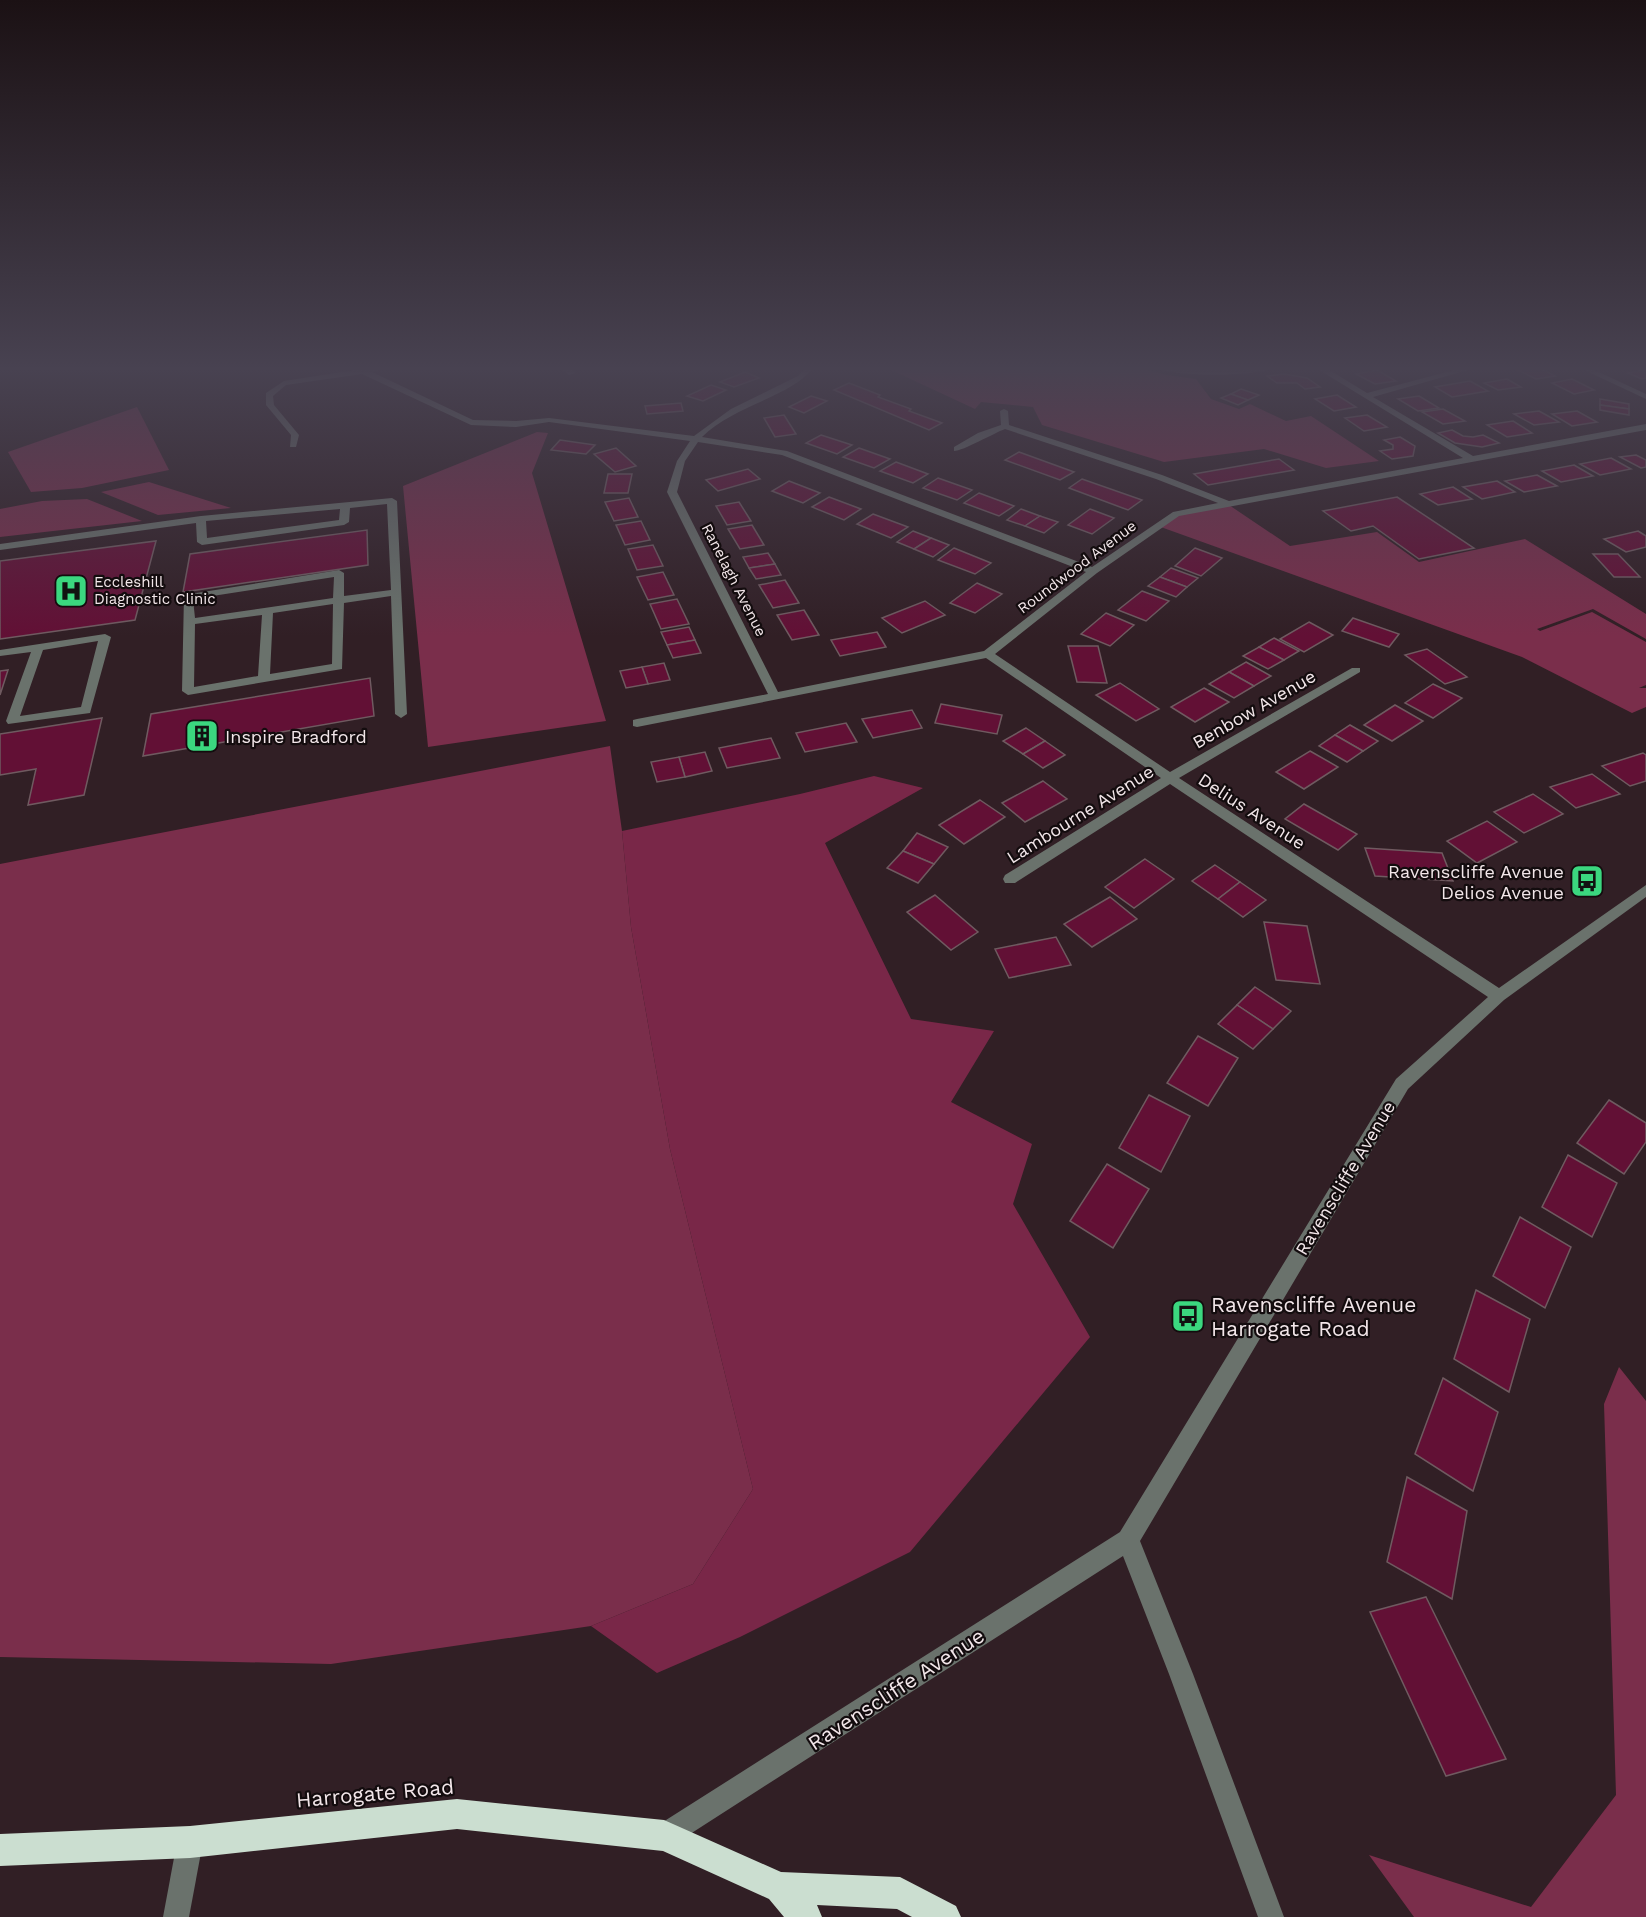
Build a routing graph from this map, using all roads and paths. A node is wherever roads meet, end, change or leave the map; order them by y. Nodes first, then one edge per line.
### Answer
1 (683, 457) edge
2 (796, 457) edge
3 (1100, 457) edge
4 (1479, 457) edge
5 (1471, 459) joint
6 (1226, 503) junction
7 (345, 505) junction
8 (201, 519) junction
9 (0, 547) edge
10 (1093, 571) junction
11 (396, 592) junction
12 (339, 600) junction
13 (268, 611) junction
14 (190, 622) junction
15 (38, 647) junction
16 (0, 653) edge
17 (988, 654) junction
18 (1356, 670) dead end
19 (264, 679) junction
20 (774, 695) junction
21 (401, 714) dead end
22 (637, 723) dead end
23 (1170, 778) junction
24 (1010, 879) dead end
25 (1646, 890) edge
26 (1499, 996) junction
27 (1128, 1540) junction
28 (664, 1836) junction
29 (190, 1842) junction
30 (0, 1850) edge
31 (780, 1888) junction
32 (176, 1917) edge
33 (806, 1917) edge
34 (945, 1917) edge
35 (1271, 1917) edge

1 - 20 street, Ranelagh Avenue
2 - 10 street
3 - 6 street
4 - 5 street, Roundwood Avenue
5 - 6 street, Roundwood Avenue
6 - 10 street, Roundwood Avenue
7 - 8 street
7 - 8 street
7 - 11 street
8 - 9 street
10 - 17 street, Roundwood Avenue
11 - 12 street
11 - 21 street
12 - 13 street
12 - 14 street
12 - 19 street
13 - 14 street
13 - 19 street
14 - 19 street
15 - 15 street
15 - 16 street
17 - 20 street, Roundwood Avenue
17 - 23 street, Delius Avenue
18 - 23 street, Benbow Avenue
20 - 22 street, Roundwood Avenue
23 - 24 street, Lambourne Avenue
23 - 26 street, Delius Avenue
25 - 26 street, Ravenscliffe Avenue
26 - 27 street, Ravenscliffe Avenue
27 - 28 street, Ravenscliffe Avenue
27 - 35 street
28 - 29 highway, Harrogate Road
28 - 31 highway, Harrogate Road
29 - 30 highway, Harrogate Road
29 - 32 street
31 - 33 highway, Harrogate Road
31 - 34 highway, Harrogate Road

